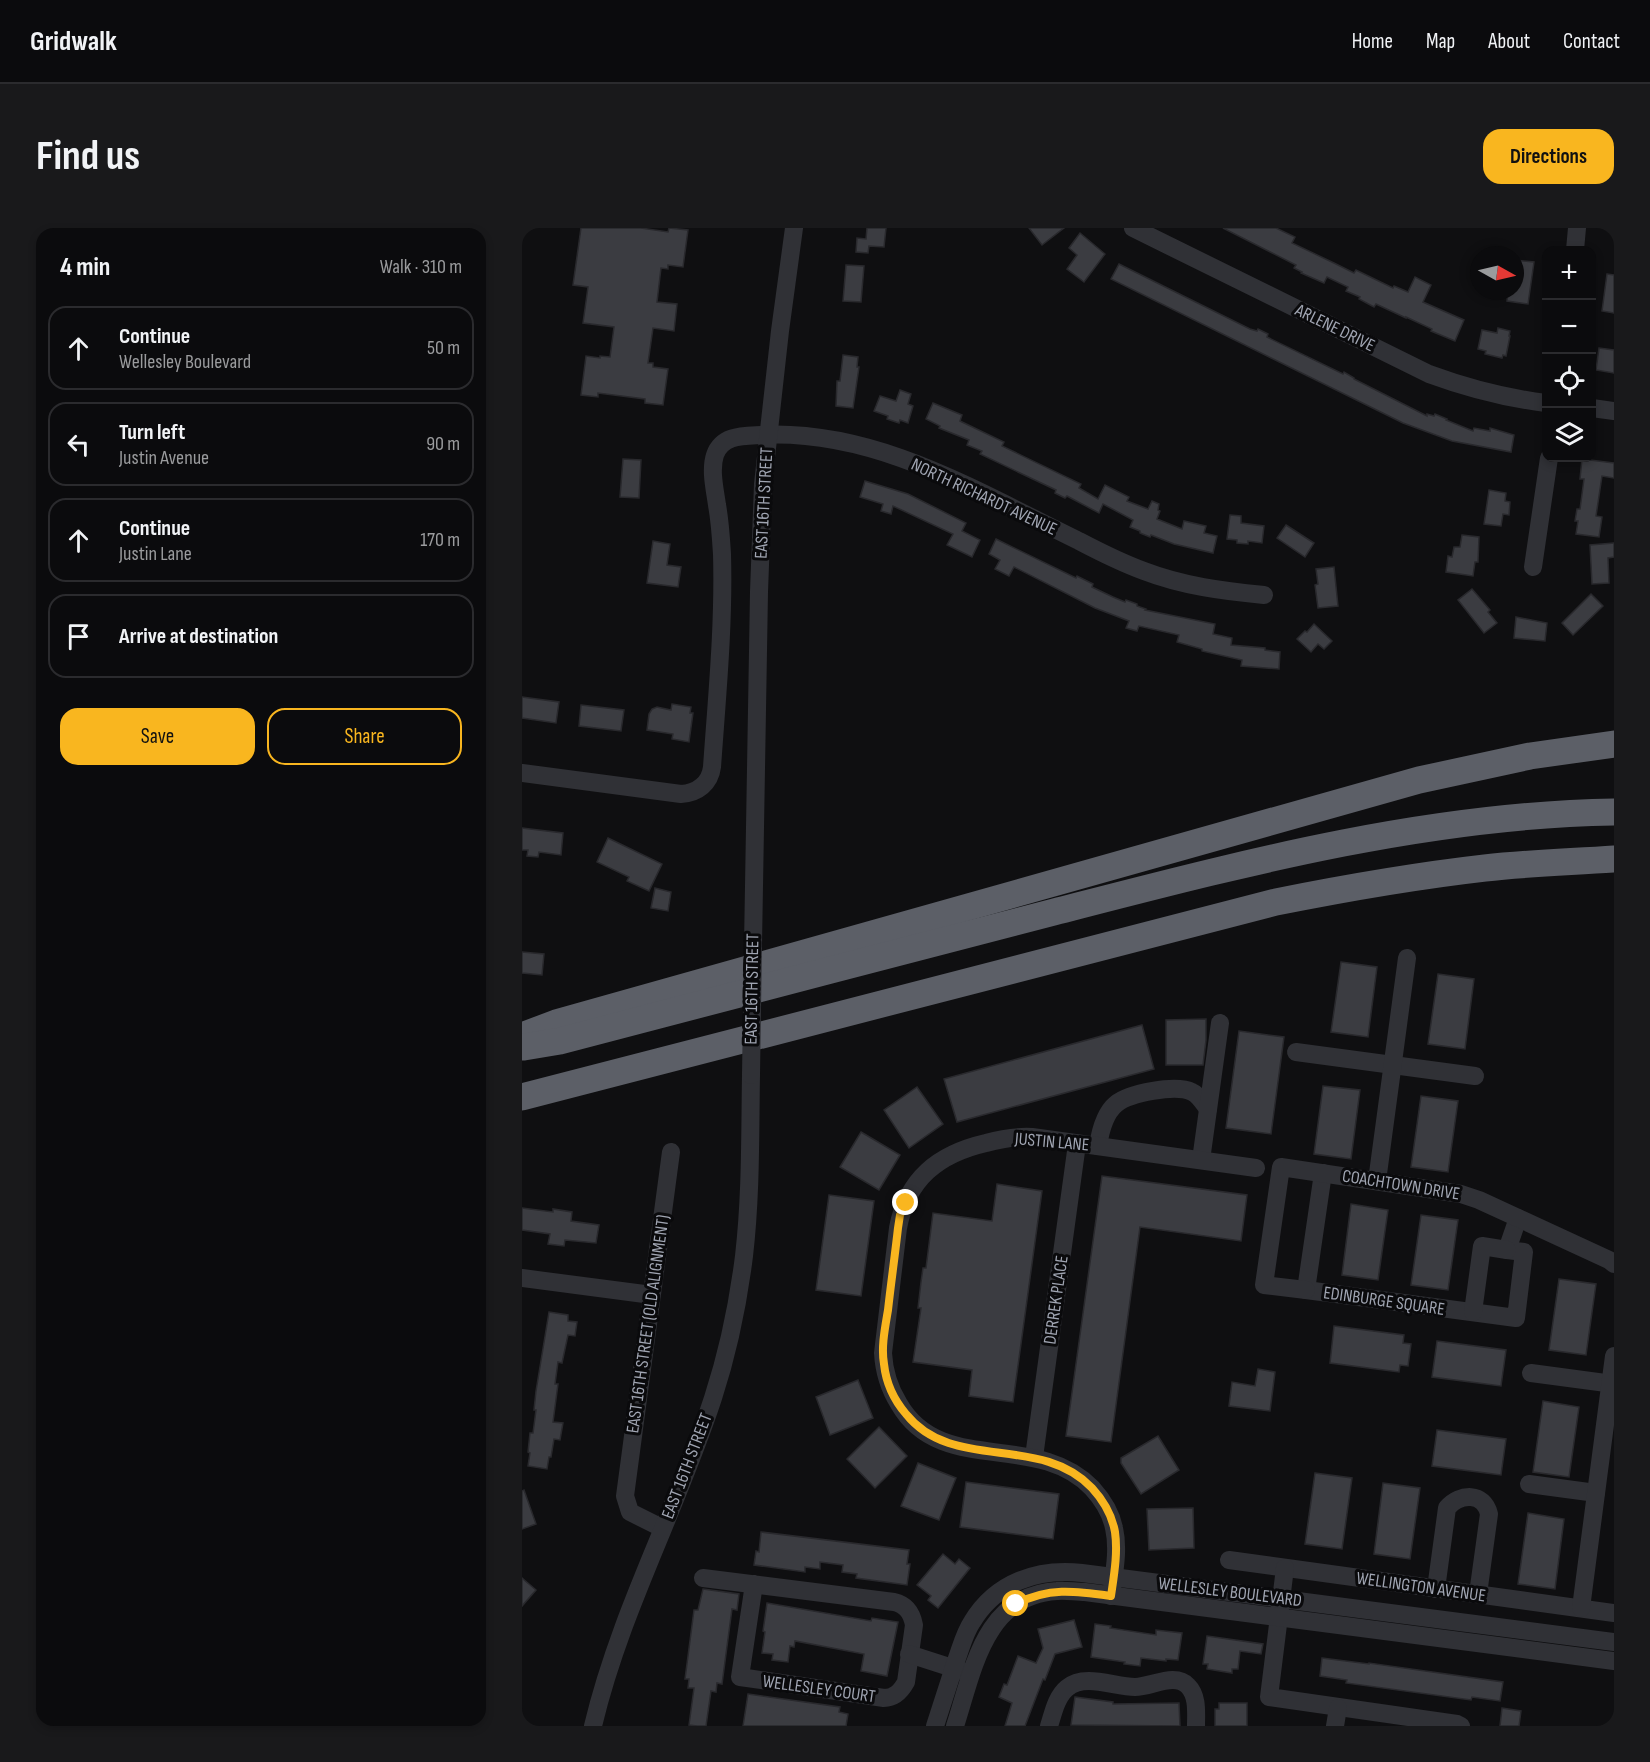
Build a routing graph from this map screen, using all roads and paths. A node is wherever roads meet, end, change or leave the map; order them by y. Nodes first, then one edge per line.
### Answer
1 (794, 228) edge
2 (1133, 228) edge
3 (1577, 228) edge
4 (1575, 246) edge
5 (1542, 402) edge
6 (1596, 409) edge
7 (1614, 411) edge
8 (768, 435) junction
9 (1547, 462) edge
10 (1533, 567) dead end
11 (1264, 595) dead end
12 (1614, 744) edge
13 (522, 773) edge
14 (1614, 812) edge
15 (1614, 859) edge
16 (1570, 862) junction
17 (1614, 865) edge
18 (1407, 958) dead end
19 (1220, 1023) dead end
20 (522, 1036) edge
21 (522, 1048) edge
22 (1296, 1052) dead end
23 (1393, 1065) junction
24 (1475, 1076) dead end
25 (522, 1097) edge
26 (1208, 1109) junction
27 (1077, 1144) junction
28 (1098, 1146) junction
29 (671, 1152) dead end
30 (1201, 1160) junction
31 (1256, 1168) dead end
32 (1323, 1173) junction
33 (1377, 1181) junction
34 (1518, 1218) junction
35 (1507, 1250) junction
36 (1614, 1264) edge
37 (522, 1278) edge
38 (1306, 1290) junction
39 (651, 1295) junction
40 (1473, 1312) junction
41 (1614, 1356) edge
42 (1531, 1373) dead end
43 (1612, 1384) edge
44 (1034, 1457) junction
45 (1529, 1484) dead end
46 (1596, 1493) junction
47 (662, 1528) junction
48 (1229, 1560) dead end
49 (1284, 1568) junction
50 (1113, 1577) junction
51 (703, 1578) dead end
52 (754, 1584) junction
53 (1436, 1588) junction
54 (1478, 1594) junction
55 (1111, 1596) junction
56 (1280, 1598) junction
57 (1581, 1608) junction
58 (1614, 1613) edge
59 (1278, 1617) junction
60 (1614, 1642) edge
61 (909, 1654) junction
62 (1614, 1661) edge
63 (954, 1668) junction
64 (972, 1674) junction
65 (1336, 1717) edge
66 (593, 1726) edge
67 (935, 1726) edge
68 (955, 1726) edge
69 (1049, 1726) edge
70 (1196, 1726) edge
71 (1461, 1726) edge

1 - 8 street, EAST 16TH STREET
2 - 5 street, ARLENE DRIVE
3 - 4 street
6 - 7 street
8 - 11 street, NORTH RICHARDT AVENUE
8 - 13 street, NORTH RICHARDT AVENUE
8 - 47 street, EAST 16TH STREET, bridge
9 - 10 street
12 - 20 highway
14 - 21 highway
15 - 16 highway
16 - 17 highway
16 - 25 highway
18 - 23 street
19 - 26 street
22 - 23 street
23 - 24 street
23 - 33 street
26 - 28 street
26 - 30 street
27 - 28 street, JUSTIN LANE
27 - 44 street, DERREK PLACE
27 - 44 street, JUSTIN LANE
28 - 30 street, JUSTIN LANE
29 - 39 street, EAST 16TH STREET (OLD ALIGNMENT)
30 - 31 street, JUSTIN LANE
32 - 33 street, COACHTOWN DRIVE
32 - 38 street, EDINBURGE SQUARE
32 - 38 street, COACHTOWN DRIVE
33 - 34 street, COACHTOWN DRIVE
34 - 35 street
34 - 36 street, COACHTOWN DRIVE
35 - 40 street
35 - 40 street, EDINBURGE SQUARE
37 - 39 street
38 - 40 street, EDINBURGE SQUARE
39 - 47 street, EAST 16TH STREET (OLD ALIGNMENT)
41 - 43 street
42 - 43 street
43 - 46 street
44 - 50 street, JUSTIN LANE
45 - 46 street
46 - 57 street
47 - 66 street, EAST 16TH STREET
48 - 49 street, WELLINGTON AVENUE
49 - 53 street, WELLINGTON AVENUE
49 - 56 street
50 - 55 street, JUSTIN LANE
50 - 56 street, WELLESLEY BOULEVARD
50 - 63 street, WELLESLEY BOULEVARD
51 - 52 street
52 - 61 street
52 - 61 street, WELLESLEY COURT
53 - 54 street, WELLINGTON AVENUE
53 - 54 street
54 - 57 street, WELLINGTON AVENUE
55 - 59 street, WELLESLEY BOULEVARD
55 - 64 street, WELLESLEY BOULEVARD
56 - 59 street
56 - 60 street, WELLESLEY BOULEVARD
57 - 58 street, WELLINGTON AVENUE
59 - 62 street, WELLESLEY BOULEVARD
59 - 65 street
61 - 63 street
63 - 64 street
63 - 67 street, WELLESLEY BOULEVARD
64 - 68 street, WELLESLEY BOULEVARD
65 - 71 street
69 - 70 street

